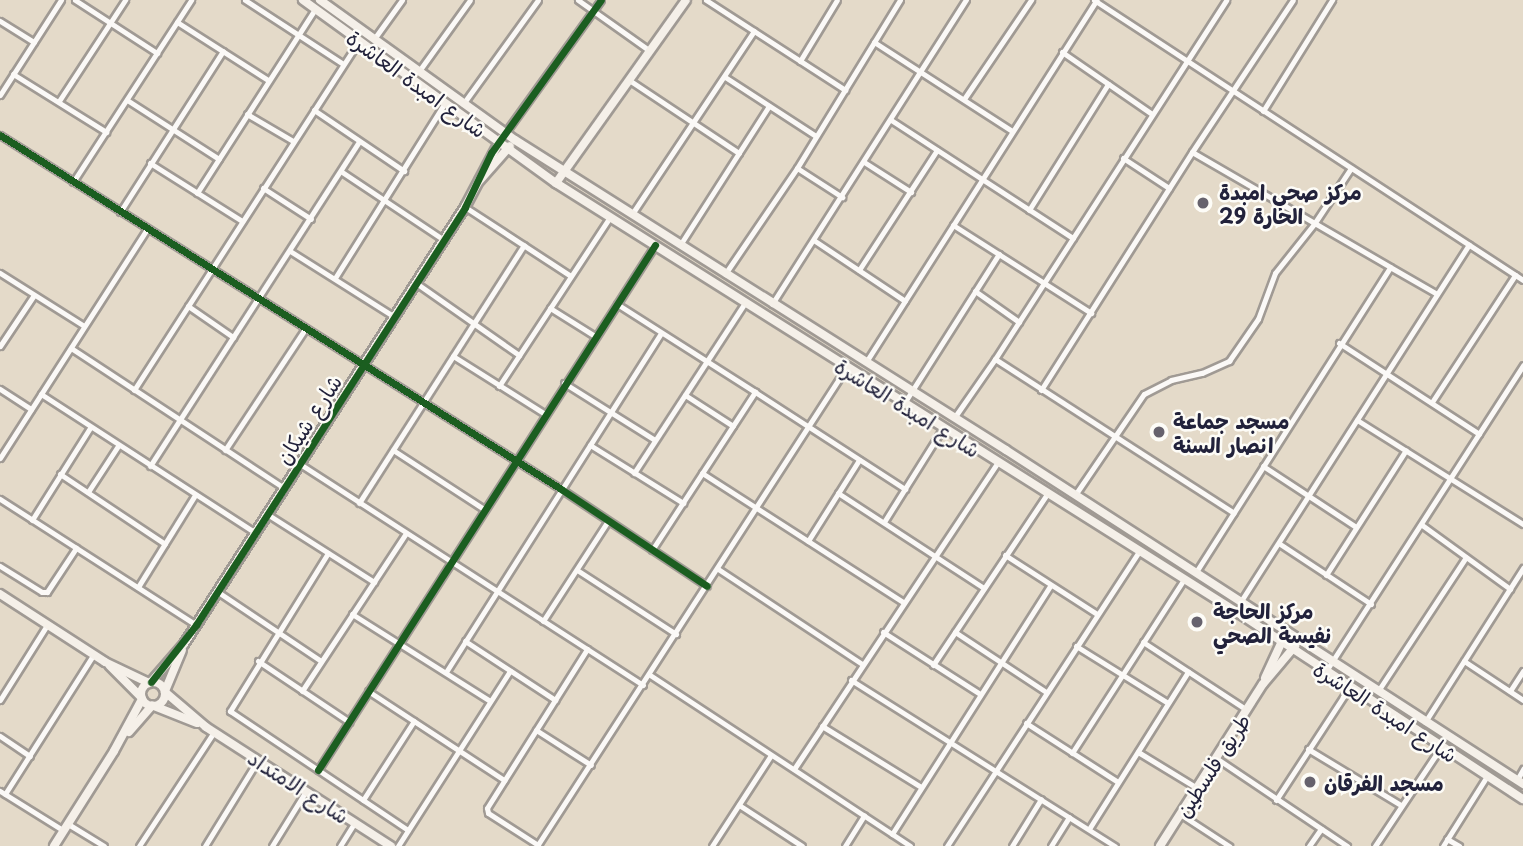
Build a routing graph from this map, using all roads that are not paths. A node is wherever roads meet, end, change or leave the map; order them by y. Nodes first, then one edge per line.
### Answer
1 (61, 0) edge
2 (75, 0) edge
3 (124, 0) edge
4 (191, 0) edge
5 (244, 0) edge
6 (303, 0) edge
7 (320, 0) edge
8 (402, 0) edge
9 (470, 0) edge
10 (538, 0) edge
11 (578, 0) edge
12 (601, 0) edge
13 (686, 0) edge
14 (706, 0) edge
15 (837, 0) edge
16 (900, 0) edge
17 (966, 0) edge
18 (1031, 0) edge
19 (1096, 0) edge
20 (1293, 0) edge
21 (1332, 0) edge
22 (1223, 1) edge
23 (332, 4) edge
24 (315, 9) junction
25 (593, 12) junction
26 (0, 21) edge
27 (110, 22) junction
28 (177, 22) junction
29 (754, 31) junction
30 (297, 35) junction
31 (374, 39) junction
32 (359, 41) junction
33 (34, 42) junction
34 (874, 42) junction
35 (223, 51) junction
36 (650, 51) junction
37 (1062, 52) junction
38 (157, 53) junction
39 (1186, 60) junction
40 (800, 61) junction
41 (343, 64) junction
42 (419, 71) junction
43 (920, 72) junction
44 (13, 74) junction
45 (725, 77) junction
46 (268, 80) junction
47 (629, 80) junction
48 (1108, 84) junction
49 (845, 90) junction
50 (1233, 90) junction
51 (0, 95) edge
52 (964, 99) junction
53 (127, 100) junction
54 (59, 102) junction
55 (444, 104) junction
56 (463, 104) junction
57 (769, 106) junction
58 (314, 110) junction
59 (1263, 111) junction
60 (247, 114) junction
61 (1152, 114) junction
62 (891, 120) junction
63 (694, 125) junction
64 (173, 129) junction
65 (1012, 131) junction
66 (106, 132) junction
67 (505, 133) junction
68 (0, 135) edge
69 (816, 136) junction
70 (515, 140) junction
71 (293, 141) junction
72 (359, 142) junction
73 (499, 143) junction
74 (508, 149) junction
75 (937, 150) junction
76 (1192, 152) junction
77 (739, 153) junction
78 (219, 159) junction
79 (1124, 159) junction
80 (864, 162) junction
81 (150, 163) junction
82 (797, 168) junction
83 (1351, 168) junction
84 (404, 171) junction
85 (564, 171) junction
86 (342, 173) junction
87 (982, 179) junction
88 (480, 180) junction
89 (74, 182) junction
90 (556, 183) junction
91 (263, 188) junction
92 (1169, 188) junction
93 (911, 192) junction
94 (197, 193) junction
95 (842, 197) junction
96 (385, 201) junction
97 (465, 207) junction
98 (1029, 210) junction
99 (120, 212) junction
100 (632, 214) junction
101 (610, 218) junction
102 (311, 219) junction
103 (242, 221) junction
104 (1314, 224) junction
105 (953, 225) junction
106 (147, 229) junction
107 (1073, 238) junction
108 (444, 240) junction
109 (815, 240) junction
110 (655, 245) junction
111 (680, 245) junction
112 (1469, 245) junction
113 (524, 246) junction
114 (290, 251) junction
115 (999, 254) junction
116 (1390, 267) junction
117 (211, 270) junction
118 (859, 270) junction
119 (0, 273) edge
120 (725, 274) junction
121 (1515, 275) junction
122 (571, 276) junction
123 (335, 278) junction
124 (1523, 280) edge
125 (416, 282) junction
126 (1045, 282) junction
127 (740, 283) junction
128 (975, 291) junction
129 (1437, 294) junction
130 (34, 295) junction
131 (732, 295) junction
132 (258, 299) junction
133 (905, 301) junction
134 (617, 304) junction
135 (744, 304) junction
136 (772, 304) junction
137 (188, 306) junction
138 (550, 308) junction
139 (1091, 313) junction
140 (395, 317) junction
141 (1019, 322) junction
142 (473, 323) junction
143 (85, 327) junction
144 (305, 329) junction
145 (661, 333) junction
146 (595, 336) junction
147 (233, 337) junction
148 (1339, 343) junction
149 (0, 345) edge
150 (71, 348) junction
151 (519, 355) junction
152 (453, 356) junction
153 (995, 359) junction
154 (707, 362) junction
155 (866, 362) junction
156 (1523, 365) edge
157 (363, 366) junction
158 (846, 368) junction
159 (1388, 373) junction
160 (565, 383) junction
161 (499, 386) junction
162 (0, 389) edge
163 (134, 390) junction
164 (1041, 390) junction
165 (912, 391) junction
166 (755, 392) junction
167 (41, 394) junction
168 (685, 395) junction
169 (1432, 402) junction
170 (423, 403) junction
171 (903, 405) junction
172 (31, 410) junction
173 (610, 412) junction
174 (545, 414) junction
175 (954, 418) junction
176 (1357, 419) junction
177 (179, 422) junction
178 (733, 426) junction
179 (808, 426) junction
180 (90, 428) junction
181 (943, 428) junction
182 (1479, 434) junction
183 (1114, 436) junction
184 (655, 440) junction
185 (590, 444) junction
186 (118, 446) junction
187 (225, 450) junction
188 (393, 450) junction
189 (1406, 450) junction
190 (0, 458) edge
191 (859, 460) junction
192 (515, 461) junction
193 (998, 463) junction
194 (300, 464) junction
195 (150, 466) junction
196 (1263, 467) junction
197 (634, 473) junction
198 (702, 473) junction
199 (60, 474) junction
200 (1451, 478) junction
201 (284, 488) junction
202 (562, 489) junction
203 (905, 489) junction
204 (88, 492) junction
205 (838, 492) junction
206 (1047, 494) junction
207 (195, 495) junction
208 (1075, 495) junction
209 (1310, 497) junction
210 (0, 499) edge
211 (359, 503) junction
212 (683, 503) junction
213 (757, 508) junction
214 (484, 509) junction
215 (1234, 513) junction
216 (268, 514) junction
217 (32, 520) junction
218 (608, 521) junction
219 (884, 522) junction
220 (1523, 524) edge
221 (1422, 525) junction
222 (1356, 527) junction
223 (256, 533) junction
224 (406, 533) junction
225 (808, 541) junction
226 (165, 544) junction
227 (1280, 544) junction
228 (76, 548) junction
229 (652, 550) junction
230 (1139, 551) junction
231 (328, 553) junction
232 (1005, 555) junction
233 (935, 556) junction
234 (1465, 557) junction
235 (451, 561) junction
236 (0, 566) edge
237 (1523, 568) edge
238 (718, 569) junction
239 (578, 570) junction
240 (1196, 572) junction
241 (1326, 575) junction
242 (1184, 579) junction
243 (373, 582) junction
244 (1515, 582) junction
245 (707, 586) junction
246 (1050, 586) junction
247 (138, 587) junction
248 (1523, 587) edge
249 (984, 588) junction
250 (1510, 589) junction
251 (497, 591) junction
252 (218, 592) junction
253 (0, 595) edge
254 (1241, 601) junction
255 (903, 602) junction
256 (1371, 604) junction
257 (352, 614) junction
258 (1097, 614) junction
259 (543, 621) junction
260 (47, 625) junction
261 (197, 625) junction
262 (277, 632) junction
263 (883, 632) junction
264 (955, 632) junction
265 (1288, 632) junction
266 (676, 634) junction
267 (1300, 640) junction
268 (465, 641) junction
269 (1143, 642) junction
270 (1281, 642) junction
271 (398, 643) junction
272 (184, 645) junction
273 (1076, 646) junction
274 (587, 649) junction
275 (1293, 650) junction
276 (94, 654) junction
277 (321, 661) junction
278 (1332, 661) junction
279 (1464, 661) junction
280 (105, 662) junction
281 (258, 662) junction
282 (1001, 662) junction
283 (862, 664) junction
284 (933, 665) junction
285 (510, 671) junction
286 (1523, 671) edge
287 (446, 672) junction
288 (1188, 672) junction
289 (1325, 672) junction
290 (650, 675) junction
291 (1122, 675) junction
292 (851, 680) junction
293 (150, 683) junction
294 (1263, 684) junction
295 (643, 685) junction
296 (1349, 688) junction
297 (302, 691) junction
298 (369, 691) junction
299 (1378, 691) junction
300 (1510, 691) junction
301 (165, 692) junction
302 (1046, 692) junction
303 (980, 694) junction
304 (141, 698) junction
305 (0, 700) edge
306 (555, 700) junction
307 (1523, 700) edge
308 (490, 701) junction
309 (1168, 703) junction
310 (153, 706) junction
311 (1247, 710) junction
312 (414, 721) junction
313 (348, 722) junction
314 (1425, 722) junction
315 (1026, 723) junction
316 (822, 726) junction
317 (210, 730) junction
318 (536, 730) junction
319 (0, 736) edge
320 (949, 741) junction
321 (1441, 747) junction
322 (1308, 749) junction
323 (459, 750) junction
324 (114, 751) junction
325 (1072, 752) junction
326 (1138, 752) junction
327 (771, 755) junction
328 (30, 756) junction
329 (1216, 758) junction
330 (258, 760) junction
331 (590, 765) junction
332 (794, 769) junction
333 (1523, 769) edge
334 (318, 770) junction
335 (995, 770) junction
336 (1487, 776) junction
337 (504, 780) junction
338 (1118, 782) junction
339 (1520, 782) edge
340 (921, 787) junction
341 (1197, 788) junction
342 (306, 791) junction
343 (3, 793) edge
344 (1041, 799) junction
345 (1523, 799) edge
346 (363, 800) junction
347 (1276, 800) junction
348 (739, 805) junction
349 (1401, 805) junction
350 (1180, 814) junction
351 (864, 816) junction
352 (1069, 817) junction
353 (355, 822) junction
354 (66, 827) junction
355 (1088, 829) junction
356 (1321, 829) junction
357 (408, 830) junction
358 (892, 834) junction
359 (790, 838) junction
360 (1447, 839) junction
361 (905, 845) edge
362 (54, 846) edge
363 (104, 846) edge
364 (139, 846) edge
365 (205, 846) edge
366 (272, 846) edge
367 (340, 846) edge
368 (391, 846) edge
369 (398, 846) edge
370 (537, 846) edge
371 (712, 846) edge
372 (785, 846) edge
373 (802, 846) edge
374 (845, 846) edge
375 (947, 846) edge
376 (1013, 846) edge
377 (1051, 846) edge
378 (1115, 846) edge
379 (1160, 846) edge
380 (1229, 846) edge
381 (1309, 846) edge
382 (1347, 846) edge
383 (1375, 846) edge
384 (1443, 846) edge
385 (1459, 846) edge

1 - 33 street
2 - 27 street
3 - 27 street
4 - 28 street
5 - 30 street
6 - 24 main road, شارع امبدة العاشرة
7 - 23 main road, شارع امبدة العاشرة
8 - 31 street
9 - 42 street
10 - 56 street
11 - 25 street
12 - 25 street
13 - 36 main road
14 - 29 street
15 - 40 street
16 - 34 street
17 - 43 street
18 - 52 street
19 - 37 street
19 - 39 street
20 - 50 street
21 - 59 street
22 - 39 street
23 - 31 main road, شارع امبدة العاشرة
24 - 30 street
24 - 32 main road, شارع امبدة العاشرة
25 - 36 street
25 - 67 street
26 - 33 street
27 - 38 street
27 - 54 street
28 - 35 street
28 - 38 street
29 - 40 street
29 - 45 street
30 - 41 street
30 - 46 street
31 - 42 main road, شارع امبدة العاشرة
32 - 41 street
32 - 55 main road, شارع امبدة العاشرة
33 - 44 street
34 - 43 street
34 - 49 street
35 - 46 street
35 - 64 street
36 - 47 main road
37 - 48 street
37 - 65 street
38 - 53 street
39 - 50 street
39 - 61 street
40 - 49 street
41 - 58 street
42 - 56 main road, شارع امبدة العاشرة
43 - 52 street
43 - 62 street
44 - 51 street
44 - 54 street
45 - 57 street
45 - 63 street
46 - 60 street
47 - 63 street
47 - 85 main road
48 - 61 street
48 - 98 street
49 - 69 street
50 - 59 street
50 - 76 street
52 - 65 street
53 - 64 street
53 - 66 street
54 - 66 street
55 - 73 main road, شارع امبدة العاشرة
55 - 84 street
56 - 67 main road, شارع امبدة العاشرة
57 - 69 street
57 - 77 street
58 - 71 street
58 - 72 street
59 - 83 street
60 - 71 street
60 - 78 street
61 - 79 street
62 - 75 street
62 - 80 street
63 - 77 street
63 - 100 street
64 - 78 street
64 - 81 street
65 - 87 street
66 - 89 street
67 - 70 main road, شارع امبدة العاشرة
67 - 73 main road, شارع شيكان
68 - 89 street
69 - 82 street
70 - 74 main road, شارع شيكان
70 - 85 main road, شارع امبدة العاشرة
71 - 91 street
72 - 84 street
72 - 86 street
73 - 74 main road, شارع امبدة العاشرة
73 - 88 main road, شارع شيكان
74 - 88 main road, شارع شيكان
74 - 90 main road, شارع امبدة العاشرة
75 - 87 street
75 - 93 street
76 - 92 street
76 - 104 street
77 - 111 street
78 - 94 street
79 - 92 street
79 - 107 street
80 - 93 street
80 - 95 street
81 - 94 street
81 - 99 street
82 - 95 street
82 - 120 street
83 - 104 street
83 - 112 street
84 - 96 street
85 - 90 main road
85 - 100 main road, شارع امبدة العاشرة
86 - 96 street
86 - 102 street
87 - 98 street
87 - 105 street
88 - 97 main road, شارع شيكان
89 - 99 street
90 - 101 main road, شارع امبدة العاشرة
91 - 102 street
91 - 103 street
92 - 139 street
93 - 118 street
94 - 103 street
95 - 109 street
96 - 108 street
96 - 123 street
97 - 108 main road, شارع شيكان
97 - 113 street
98 - 107 street
99 - 106 street
100 - 111 main road, شارع امبدة العاشرة
101 - 110 main road, شارع امبدة العاشرة
101 - 122 street
102 - 114 street
103 - 117 street
104 - 116 street
104 - 183 street
105 - 115 street
105 - 133 street
106 - 117 street
106 - 143 street
107 - 126 street
108 - 125 main road, شارع شيكان
109 - 118 street
109 - 136 street
110 - 131 main road, شارع امبدة العاشرة
110 - 134 street
111 - 120 main road, شارع امبدة العاشرة
112 - 121 street
112 - 129 street
113 - 122 street
113 - 142 street
114 - 123 street
114 - 132 street
115 - 126 street
115 - 128 street
116 - 129 street
116 - 148 street
117 - 132 street
117 - 137 street
118 - 133 street
119 - 130 street
120 - 127 main road, شارع امبدة العاشرة
121 - 124 street
121 - 169 street
122 - 138 street
123 - 140 street
125 - 140 main road, شارع شيكان
125 - 142 street
126 - 139 street
126 - 141 street
127 - 131 main road
127 - 136 main road, شارع امبدة العاشرة
128 - 141 street
128 - 165 street
129 - 159 street
130 - 143 street
130 - 149 street
131 - 135 main road, شارع امبدة العاشرة
132 - 144 street
132 - 147 street
133 - 155 street
134 - 145 street
134 - 146 street
135 - 154 street
135 - 158 main road, شارع امبدة العاشرة
136 - 155 main road, شارع امبدة العاشرة
137 - 147 street
137 - 163 street
138 - 146 street
138 - 151 street
139 - 164 street
140 - 157 main road, شارع شيكان
141 - 153 street
142 - 151 street
142 - 152 street
143 - 150 street
144 - 157 street
144 - 187 street
145 - 154 street
145 - 173 street
146 - 160 street
147 - 177 street
148 - 159 street
148 - 196 street
150 - 163 street
150 - 167 street
151 - 161 street
152 - 161 street
152 - 170 street
153 - 164 street
153 - 175 street
154 - 166 street
154 - 168 street
155 - 165 main road, شارع امبدة العاشرة
156 - 182 street
157 - 170 street
157 - 194 main road, شارع شيكان
158 - 171 main road, شارع امبدة العاشرة
158 - 179 street
159 - 169 street
159 - 176 street
160 - 173 street
160 - 174 street
161 - 174 street
162 - 172 street
163 - 177 street
164 - 183 street
165 - 171 street
165 - 175 main road, شارع امبدة العاشرة
166 - 178 street
166 - 179 street
167 - 172 street
167 - 180 street
168 - 178 street
168 - 184 street
169 - 182 street
170 - 188 street
170 - 192 street
171 - 181 main road, شارع امبدة العاشرة
172 - 190 street
173 - 184 street
173 - 185 street
174 - 192 street
175 - 208 main road, شارع امبدة العاشرة
176 - 189 street
176 - 209 street
177 - 187 street
177 - 195 street
178 - 198 street
179 - 191 street
179 - 213 street
180 - 186 street
180 - 199 street
181 - 193 main road, شارع امبدة العاشرة
181 - 203 street
182 - 200 street
183 - 208 street
183 - 215 street
184 - 197 street
185 - 197 street
185 - 202 street
186 - 195 street
186 - 204 street
187 - 201 street
188 - 211 street
188 - 214 street
189 - 200 street
189 - 222 street
191 - 203 street
191 - 205 street
192 - 202 street
192 - 214 street
193 - 206 main road, شارع امبدة العاشرة
193 - 233 street
194 - 201 main road, شارع شيكان
194 - 211 street
195 - 207 street
196 - 209 street
196 - 215 street
197 - 212 street
198 - 212 street
198 - 213 street
199 - 204 street
199 - 217 street
200 - 220 street
200 - 221 street
201 - 216 main road, شارع شيكان
202 - 218 street
202 - 251 street
203 - 219 street
204 - 226 street
205 - 219 street
205 - 225 street
206 - 230 main road, شارع امبدة العاشرة
206 - 232 street
207 - 223 street
207 - 226 street
208 - 240 main road, شارع امبدة العاشرة
209 - 222 street
209 - 227 street
210 - 217 street
211 - 224 street
212 - 229 street
213 - 225 street
213 - 238 street
214 - 235 street
215 - 240 street
216 - 223 main road, شارع شيكان
216 - 231 street
217 - 228 street
218 - 229 street
218 - 239 street
219 - 233 street
221 - 234 street
221 - 256 street
222 - 241 street
223 - 252 main road, شارع شيكان
224 - 235 street
224 - 243 street
225 - 255 street
226 - 247 street
227 - 241 street
227 - 254 street
228 - 236 street
228 - 247 street
229 - 245 street
230 - 242 main road, شارع امبدة العاشرة
230 - 258 street
231 - 243 street
231 - 262 street
232 - 246 street
232 - 249 street
233 - 249 street
233 - 255 street
234 - 250 street
234 - 299 street
235 - 251 street
235 - 271 street
237 - 244 street
238 - 245 street
238 - 283 street
239 - 259 street
239 - 266 street
240 - 254 main road, شارع امبدة العاشرة
241 - 256 street
242 - 269 street
242 - 270 main road, شارع امبدة العاشرة
243 - 257 street
244 - 248 street
244 - 250 street
245 - 266 street
246 - 258 street
246 - 282 street
247 - 261 street
249 - 264 street
250 - 279 street
251 - 259 street
251 - 268 street
252 - 261 main road, شارع شيكان
252 - 262 street
253 - 260 main road
254 - 265 main road, شارع امبدة العاشرة
255 - 263 street
256 - 278 street
257 - 271 street
257 - 277 street
258 - 273 street
259 - 274 street
260 - 276 main road
260 - 305 street
261 - 272 main road, شارع شيكان
262 - 277 street
262 - 281 street
263 - 283 street
263 - 284 street
264 - 282 street
264 - 284 street
265 - 267 main road, شارع امبدة العاشرة
265 - 270 main road, طريق فلسطين
266 - 290 street
267 - 275 main road, طريق فلسطين
267 - 278 main road, شارع امبدة العاشرة
268 - 285 street
268 - 287 street
269 - 288 street
269 - 291 street
270 - 275 main road, شارع امبدة العاشرة
270 - 294 main road, طريق فلسطين
271 - 287 street
271 - 298 street
272 - 293 main road, شارع شيكان
272 - 301 main road, شارع شيكان
273 - 291 street
273 - 302 street
274 - 295 street
274 - 306 street
275 - 289 main road, شارع امبدة العاشرة
275 - 294 main road, طريق فلسطين
276 - 280 main road
276 - 328 street
277 - 297 street
278 - 289 street
278 - 299 main road, شارع امبدة العاشرة
279 - 300 street
279 - 314 street
280 - 293 main road
280 - 304 main road
281 - 297 street
281 - 334 street
282 - 302 street
282 - 303 street
283 - 292 street
284 - 303 street
285 - 306 street
285 - 308 street
286 - 300 street
287 - 308 street
288 - 309 street
288 - 311 street
289 - 296 main road, شارع امبدة العاشرة
290 - 295 street
290 - 327 street
291 - 309 street
291 - 325 street
292 - 316 street
292 - 320 street
293 - 301 main road
293 - 304 main road
294 - 311 main road, طريق فلسطين
295 - 331 street
296 - 321 main road, شارع امبدة العاشرة
296 - 322 street
297 - 313 street
298 - 312 street
298 - 313 street
299 - 314 main road, شارع امبدة العاشرة
300 - 307 street
301 - 310 main road
301 - 317 main road, شارع الامتداد
302 - 315 street
303 - 320 street
304 - 310 main road
304 - 324 main road
306 - 318 street
308 - 323 street
309 - 326 street
310 - 317 main road, شارع الامتداد
310 - 324 main road
311 - 329 main road, طريق فلسطين
312 - 323 street
312 - 346 street
313 - 334 street
314 - 339 main road, شارع امبدة العاشرة
315 - 325 street
315 - 335 street
316 - 332 street
316 - 340 street
317 - 330 main road, شارع الامتداد
317 - 364 street
318 - 331 street
318 - 337 street
319 - 328 street
320 - 335 street
320 - 340 street
321 - 336 main road, شارع امبدة العاشرة
321 - 349 street
322 - 347 street
322 - 349 street
323 - 337 street
323 - 357 street
324 - 354 main road
325 - 338 street
326 - 338 street
326 - 341 street
327 - 332 street
327 - 348 street
328 - 343 street
329 - 341 main road, طريق فلسطين
329 - 347 street
330 - 342 main road, شارع الامتداد
330 - 365 street
331 - 370 street
332 - 351 street
333 - 339 street
334 - 346 street
335 - 344 street
335 - 375 street
336 - 345 main road, شارع امبدة العاشرة
336 - 360 street
337 - 370 street
338 - 355 street
340 - 358 street
341 - 350 main road, طريق فلسطين
342 - 353 main road, شارع الامتداد
342 - 366 street
343 - 354 street
344 - 352 street
344 - 376 street
346 - 357 street
347 - 356 street
348 - 359 street
348 - 371 street
349 - 383 street
350 - 379 main road, طريق فلسطين
350 - 380 street
351 - 358 street
351 - 374 street
352 - 355 street
352 - 377 street
353 - 367 street
353 - 368 main road, شارع الامتداد
354 - 362 main road
354 - 363 street
355 - 378 street
356 - 381 street
356 - 382 street
357 - 369 street
358 - 361 street
359 - 372 street
359 - 373 street
360 - 384 street
360 - 385 street

